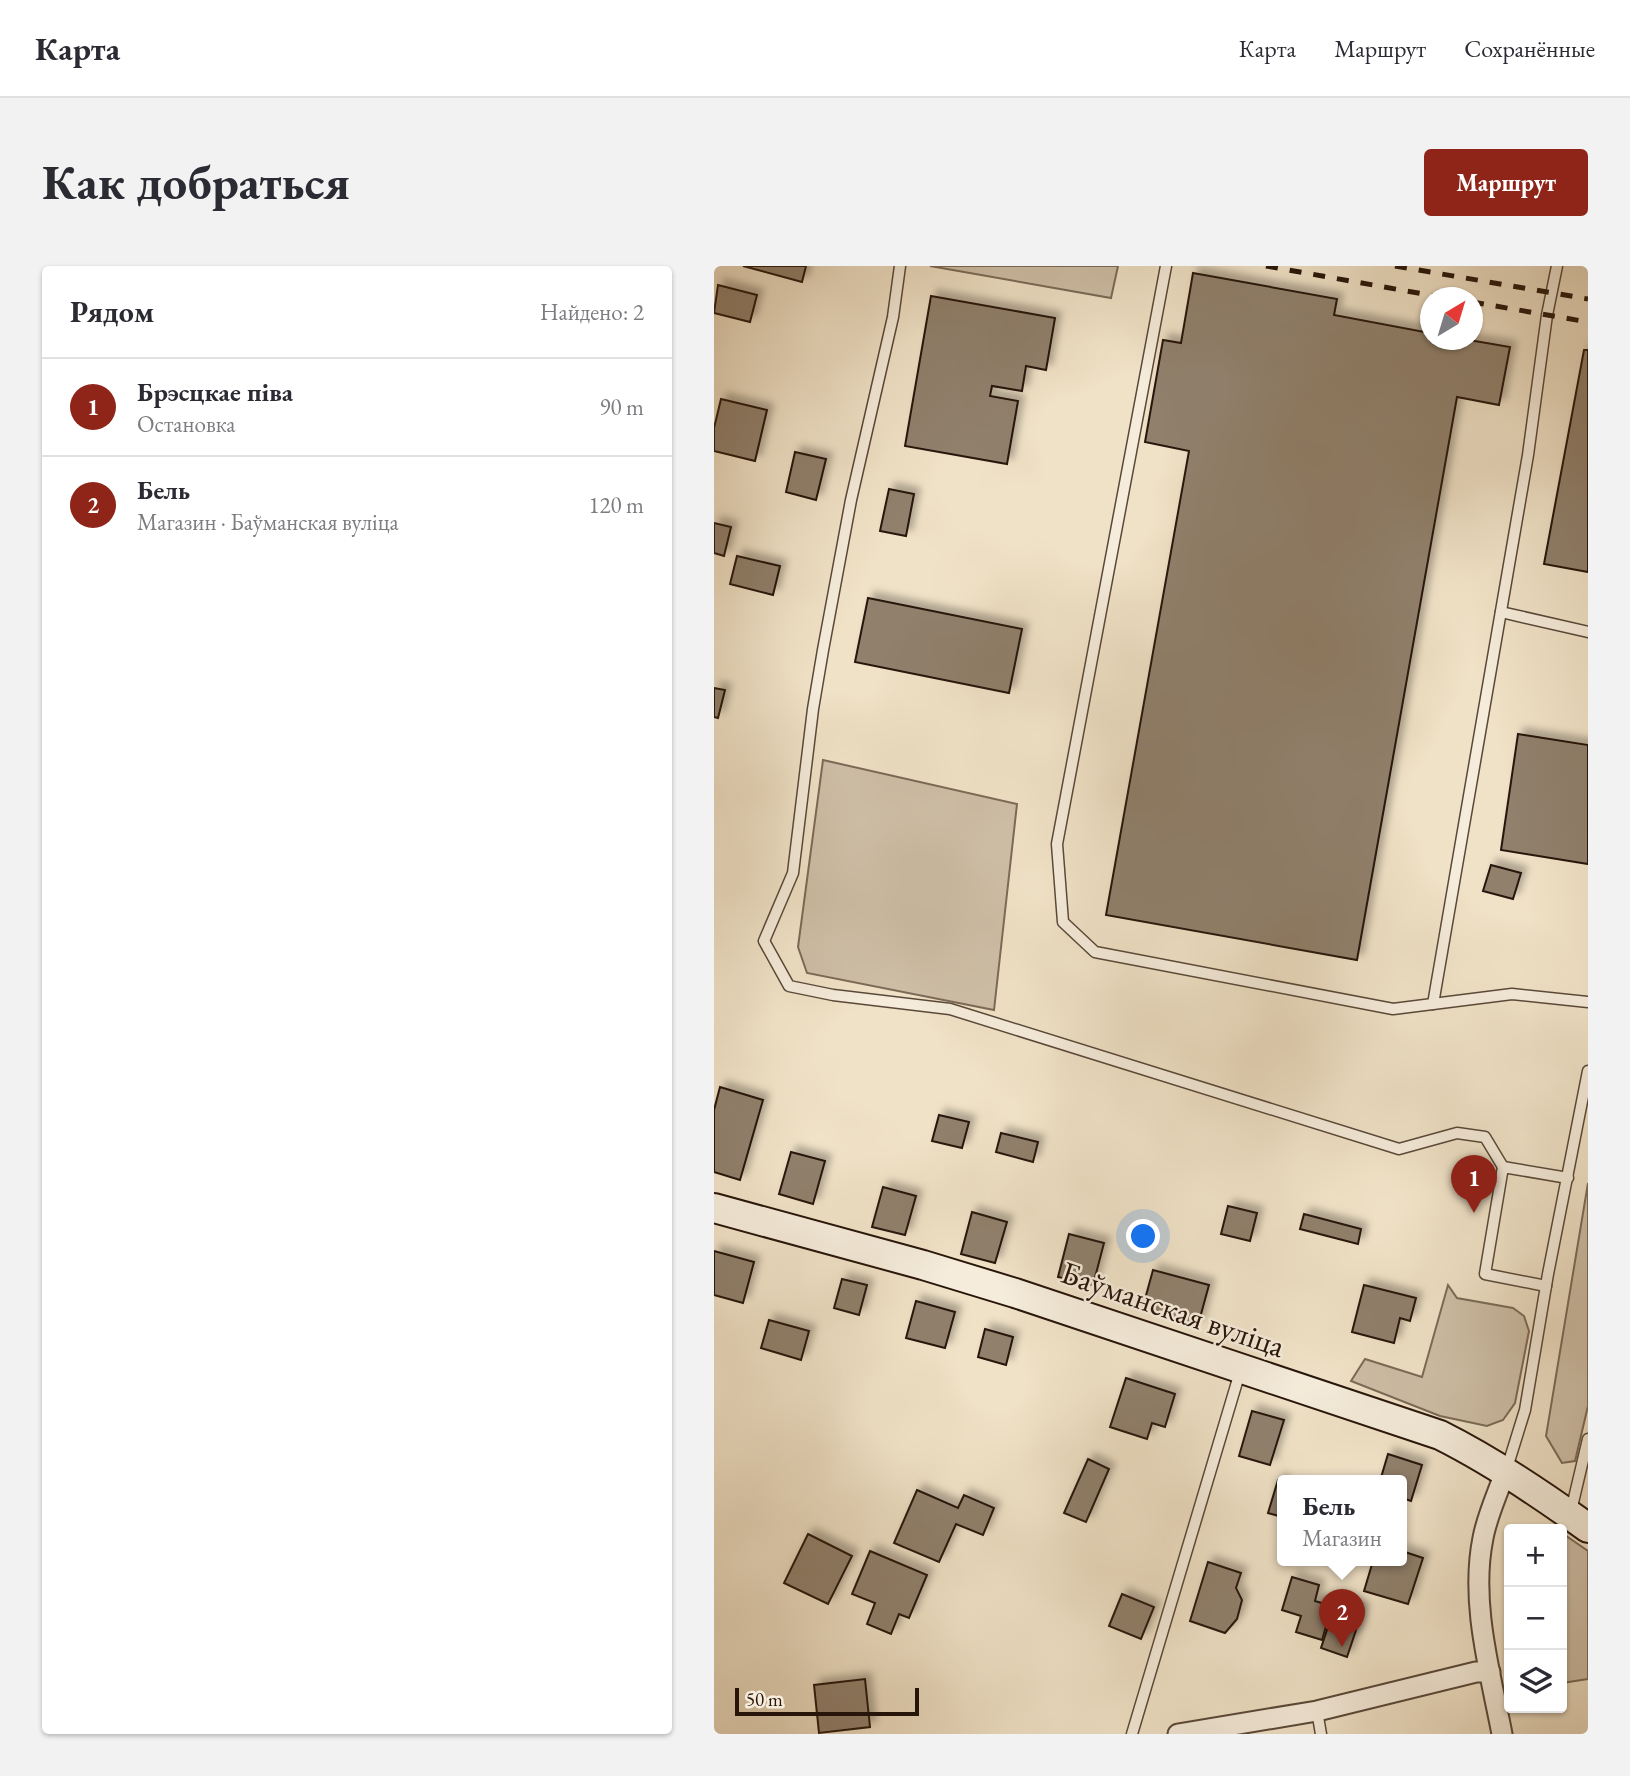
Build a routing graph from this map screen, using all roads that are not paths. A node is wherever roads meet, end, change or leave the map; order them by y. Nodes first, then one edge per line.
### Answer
1 (900, 266) edge
2 (1166, 266) edge
3 (1557, 266) edge
4 (1501, 611) junction
5 (1588, 632) edge
6 (1588, 1002) edge
7 (1433, 1004) junction
8 (1588, 1071) edge
9 (1503, 1167) junction
10 (1567, 1178) junction
11 (714, 1208) edge
12 (1546, 1286) junction
13 (1241, 1368) junction
14 (1588, 1439) edge
15 (1505, 1472) junction
16 (1579, 1521) edge
17 (1490, 1672) junction
18 (1317, 1711) junction
19 (1132, 1734) edge
20 (1178, 1734) edge
21 (1321, 1734) edge
22 (1503, 1734) edge

1 - 9 lane
2 - 7 lane
3 - 4 lane
4 - 5 lane
4 - 7 lane
6 - 7 lane
8 - 10 lane
9 - 10 lane
9 - 12 lane
10 - 12 lane
11 - 13 street, Баўманская вуліца
12 - 15 lane
13 - 15 street, Баўманская вуліца
13 - 19 lane
14 - 16 lane
15 - 16 street, Баўманская вуліца
15 - 17 street
17 - 18 street
17 - 22 street
18 - 20 street
18 - 21 lane

